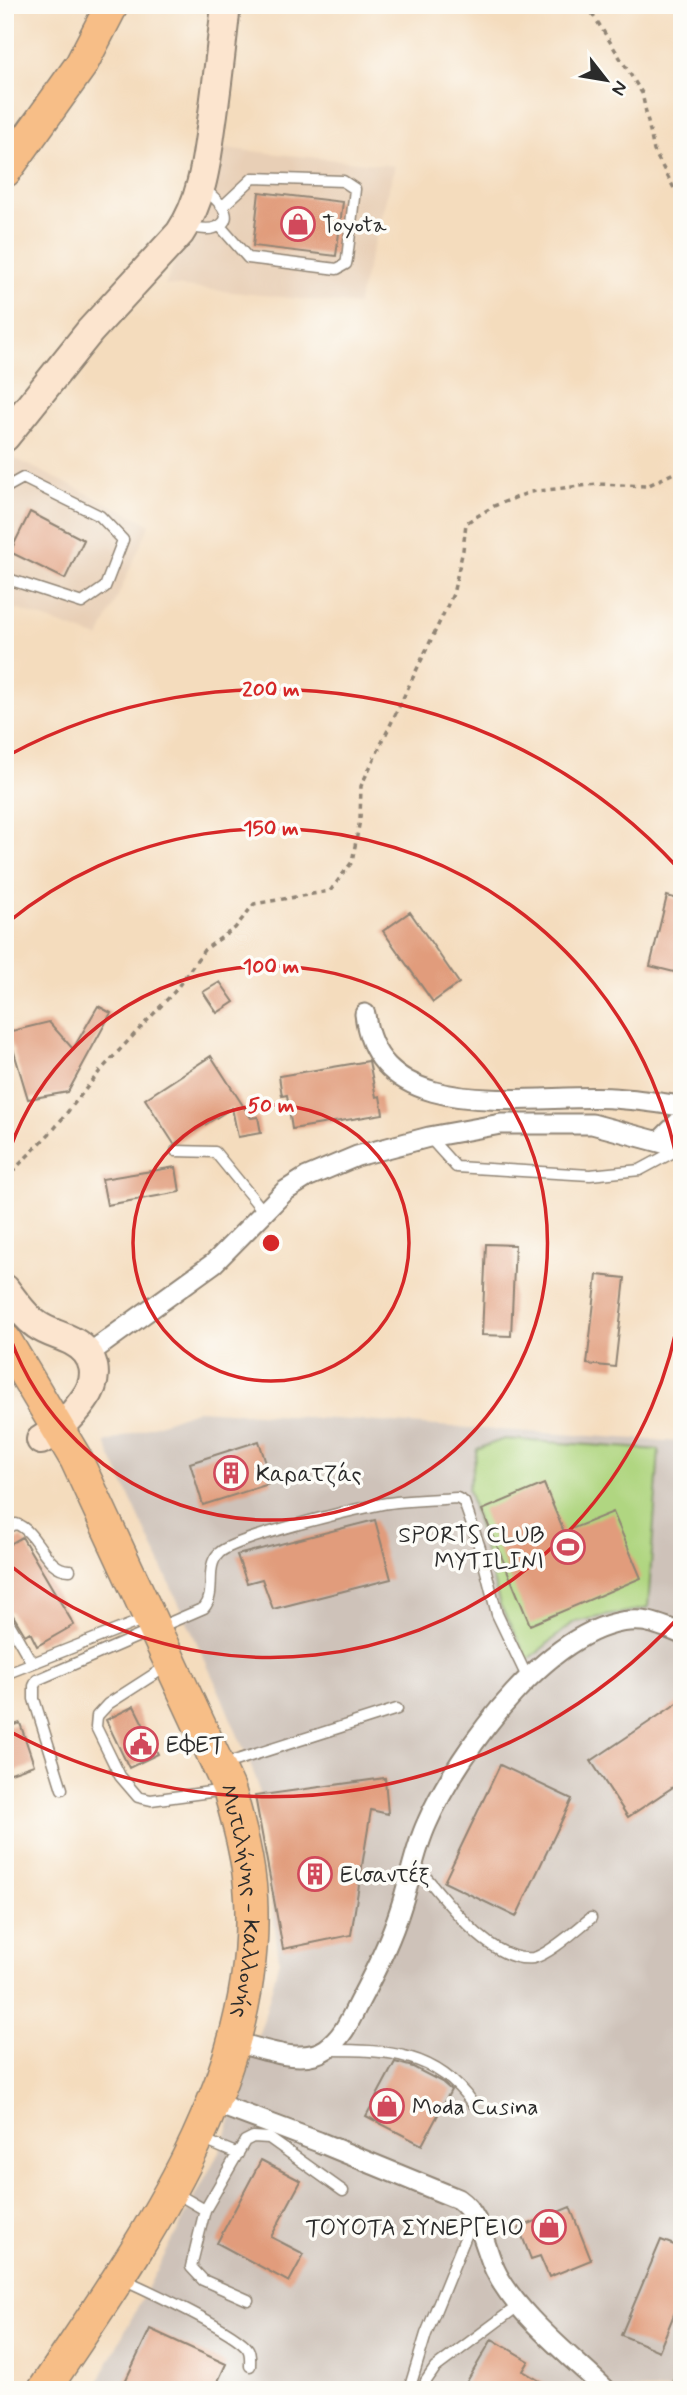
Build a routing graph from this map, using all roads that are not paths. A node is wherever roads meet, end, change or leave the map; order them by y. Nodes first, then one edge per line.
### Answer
1 (111, 5) edge
2 (226, 5) edge
3 (5, 171) edge
4 (201, 187) junction
5 (223, 206) junction
6 (220, 226) junction
7 (185, 227) junction
8 (5, 437) edge
9 (5, 488) edge
10 (5, 578) edge
11 (365, 1014) dead end
12 (682, 1106) edge
13 (682, 1119) edge
14 (429, 1137) junction
15 (660, 1141) junction
16 (682, 1148) edge
17 (176, 1151) dead end
18 (264, 1212) junction
19 (5, 1289) edge
20 (5, 1340) edge
21 (88, 1354) junction
22 (8, 1385) edge
23 (45, 1427) junction
24 (5, 1528) edge
25 (70, 1570) dead end
26 (146, 1613) junction
27 (5, 1616) edge
28 (682, 1634) edge
29 (32, 1663) junction
30 (170, 1663) junction
31 (5, 1674) edge
32 (528, 1679) junction
33 (397, 1710) dead end
34 (224, 1778) junction
35 (62, 1789) dead end
36 (413, 1863) junction
37 (591, 1918) dead end
38 (234, 2042) junction
39 (325, 2050) junction
40 (212, 2102) junction
41 (472, 2103) dead end
42 (197, 2137) junction
43 (238, 2154) junction
44 (170, 2189) junction
45 (343, 2190) dead end
46 (205, 2210) junction
47 (474, 2216) junction
48 (119, 2277) junction
49 (248, 2300) dead end
50 (518, 2306) junction
51 (250, 2366) dead end
52 (44, 2390) edge
53 (409, 2390) edge
54 (424, 2390) edge
55 (606, 2390) edge

1 - 3 main road
2 - 4 street
4 - 5 lane
4 - 7 street
5 - 6 lane
5 - 6 lane
6 - 7 lane
7 - 8 street
9 - 10 lane
11 - 12 street
13 - 15 street
14 - 15 street
14 - 16 lane
14 - 18 street
15 - 16 street
17 - 18 lane
18 - 21 street
19 - 21 street
20 - 23 main road, Μυτιλήνης - Καλλονής
21 - 23 street
22 - 23 main road, Μυτιλήνης - Καλλονής
23 - 26 main road, Μυτιλήνης - Καλλονής
24 - 25 lane
26 - 29 lane
26 - 30 main road, Μυτιλήνης - Καλλονής
26 - 32 lane
26 - 35 lane
27 - 29 lane
28 - 32 street
29 - 31 lane
30 - 34 main road, Μυτιλήνης - Καλλονής
30 - 34 lane
32 - 36 street
33 - 34 lane
34 - 38 main road, Μυτιλήνης - Καλλονής
36 - 37 lane
36 - 39 street
38 - 39 street
38 - 40 main road, Μυτιλήνης - Καλλονής
39 - 41 lane
40 - 42 main road, Μυτιλήνης - Καλλονής
40 - 47 street
42 - 43 lane
42 - 44 main road, Μυτιλήνης - Καλλονής
43 - 45 lane
43 - 46 lane
44 - 46 lane
44 - 48 main road, Μυτιλήνης - Καλλονής
46 - 49 lane
47 - 50 street
47 - 53 lane
48 - 51 lane
48 - 52 main road, Μυτιλήνης - Καλλονής
50 - 54 lane
50 - 55 street

